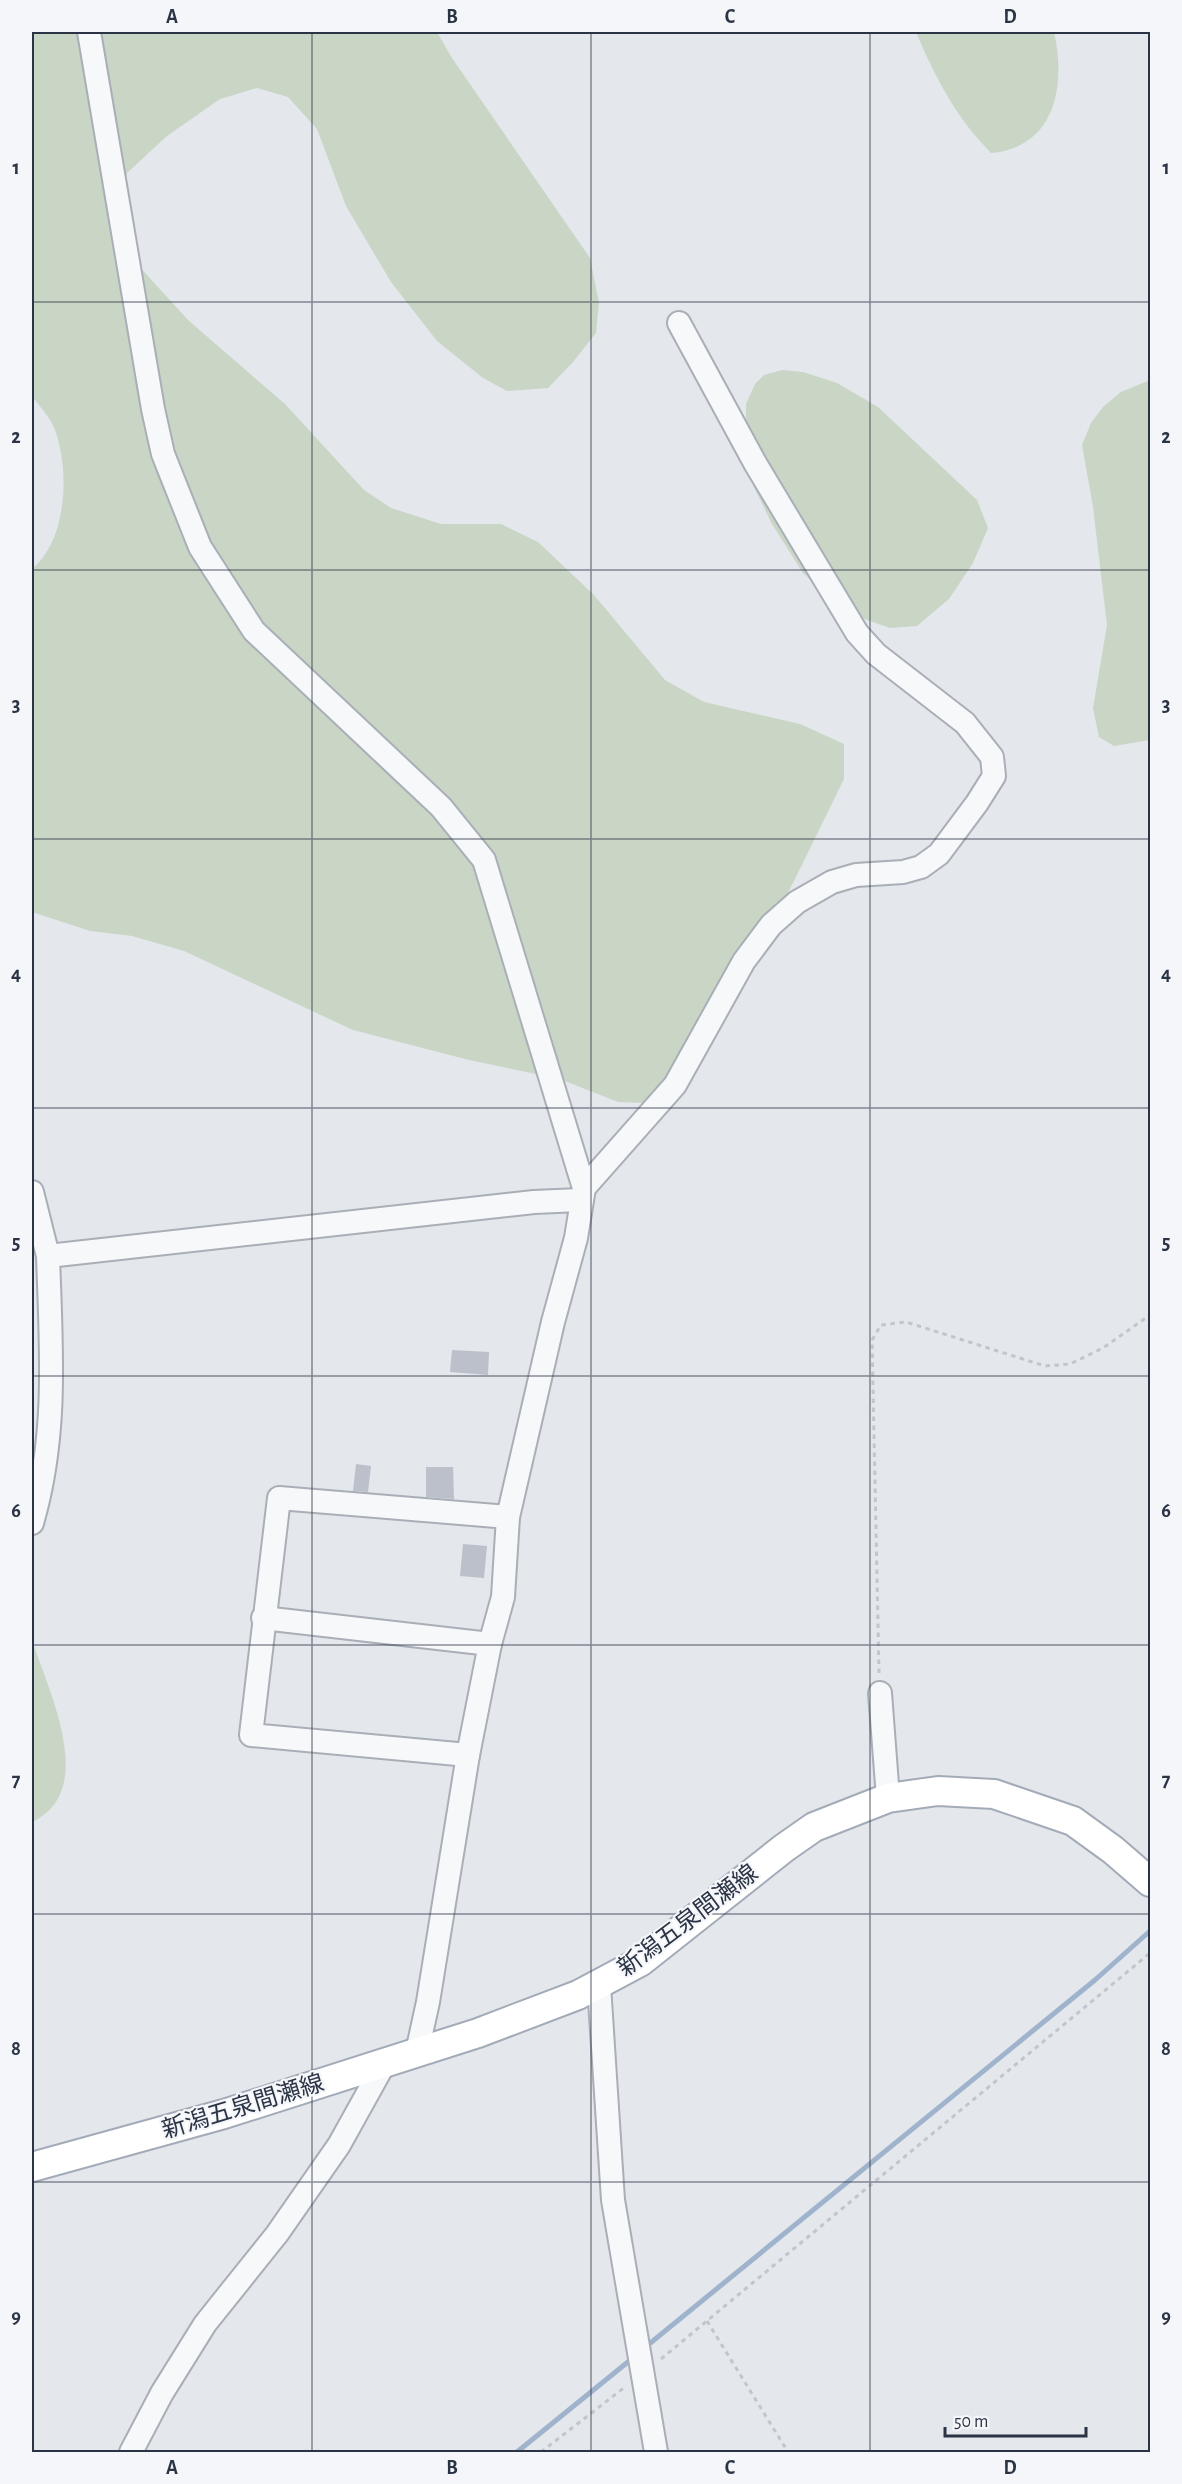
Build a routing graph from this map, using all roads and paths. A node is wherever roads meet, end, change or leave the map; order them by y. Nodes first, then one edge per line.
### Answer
1 (89, 32) edge
2 (679, 322) dead end
3 (32, 1192) edge
4 (582, 1194) junction
5 (48, 1256) junction
6 (1150, 1315) edge
7 (508, 1517) junction
8 (32, 1523) edge
9 (263, 1618) junction
10 (490, 1644) junction
11 (880, 1693) joint
12 (468, 1755) junction
13 (888, 1798) junction
14 (1150, 1882) edge
15 (1150, 1953) edge
16 (599, 1985) junction
17 (417, 2052) junction
18 (384, 2064) junction
19 (32, 2167) edge
20 (707, 2321) junction
21 (639, 2360) junction
22 (131, 2452) edge
23 (541, 2452) edge
24 (656, 2452) edge
25 (788, 2452) edge

1 - 4 street
2 - 4 street
3 - 5 street
4 - 5 street
4 - 7 street
5 - 8 street
6 - 11 path
7 - 9 street
7 - 10 street
9 - 10 street
9 - 12 street
10 - 12 street
11 - 13 street
12 - 17 street
13 - 14 main road, 新潟五泉間瀬線
13 - 16 main road, 新潟五泉間瀬線
15 - 20 path
16 - 17 main road, 新潟五泉間瀬線
16 - 21 street
17 - 18 main road, 新潟五泉間瀬線
18 - 19 main road, 新潟五泉間瀬線
18 - 22 street
20 - 21 path
20 - 25 path
21 - 23 path
21 - 24 street

